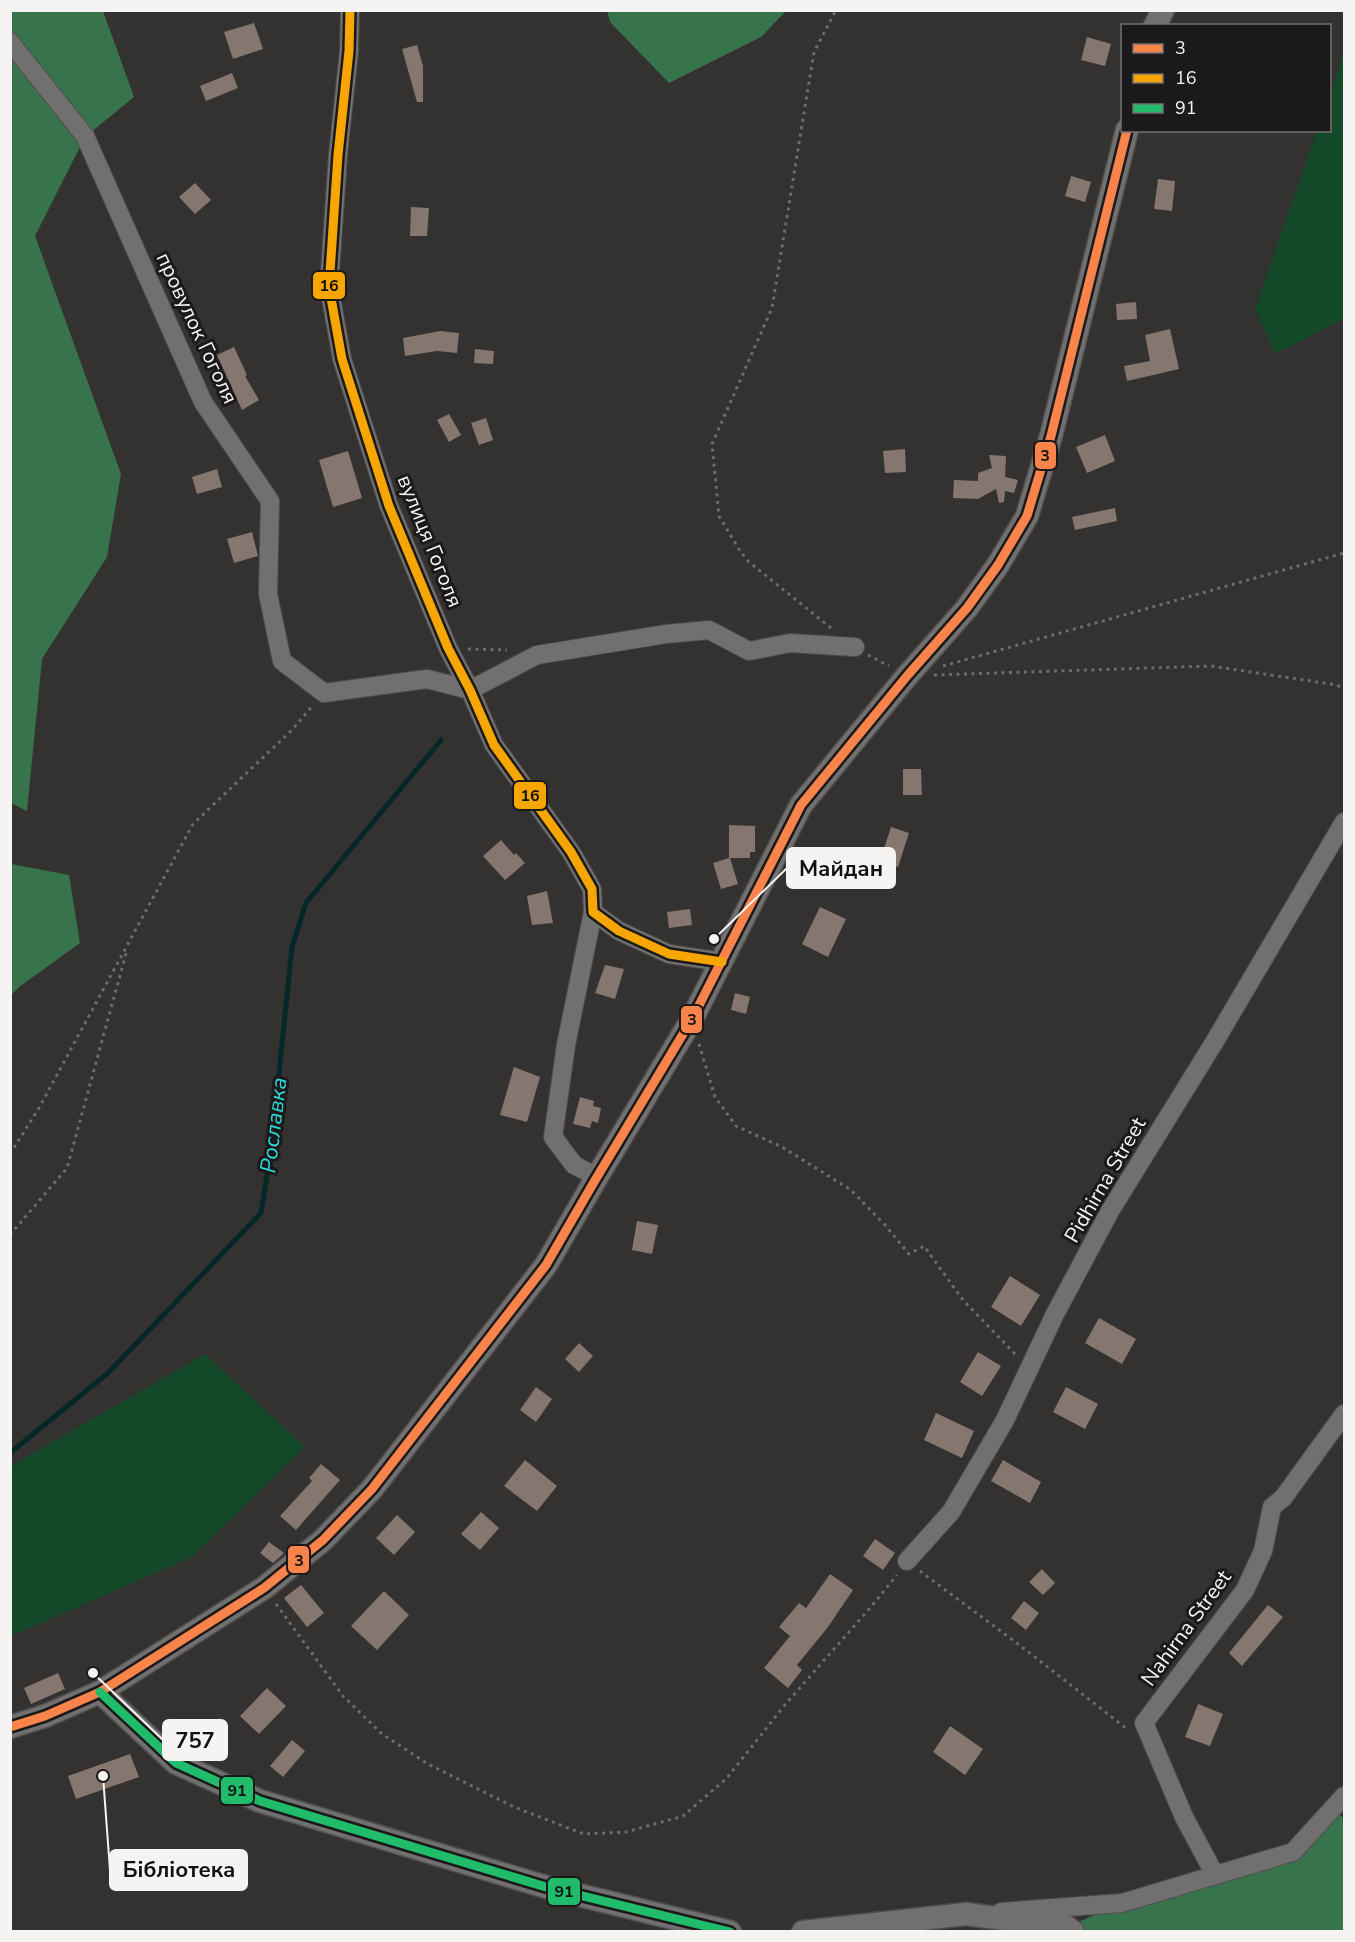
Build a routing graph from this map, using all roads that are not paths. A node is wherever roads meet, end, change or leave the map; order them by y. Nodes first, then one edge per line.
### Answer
1 (350, 10) edge
2 (1163, 10) edge
3 (1156, 24) edge
4 (10, 42) edge
5 (1127, 132) edge
6 (855, 647) road end
7 (470, 690) junction
8 (1344, 822) edge
9 (593, 912) junction
10 (722, 962) junction
11 (597, 1177) junction
12 (1344, 1414) edge
13 (907, 1561) road end
14 (100, 1692) junction
15 (10, 1727) edge
16 (1344, 1796) edge
17 (1215, 1875) junction
18 (966, 1914) junction
19 (730, 1932) edge
20 (803, 1932) edge
21 (1073, 1932) edge

1 - 7 street, вулиця Гоголя
2 - 3 street
4 - 7 street, провулок Гоголя
5 - 10 street
6 - 7 street
7 - 9 street, вулиця Гоголя
8 - 13 street, Pidhirna Street
9 - 10 street
9 - 11 street
10 - 11 street
11 - 14 street
12 - 17 street, Nahirna Street
14 - 15 street
14 - 19 street
16 - 17 street
17 - 18 street
18 - 20 street
18 - 21 street

